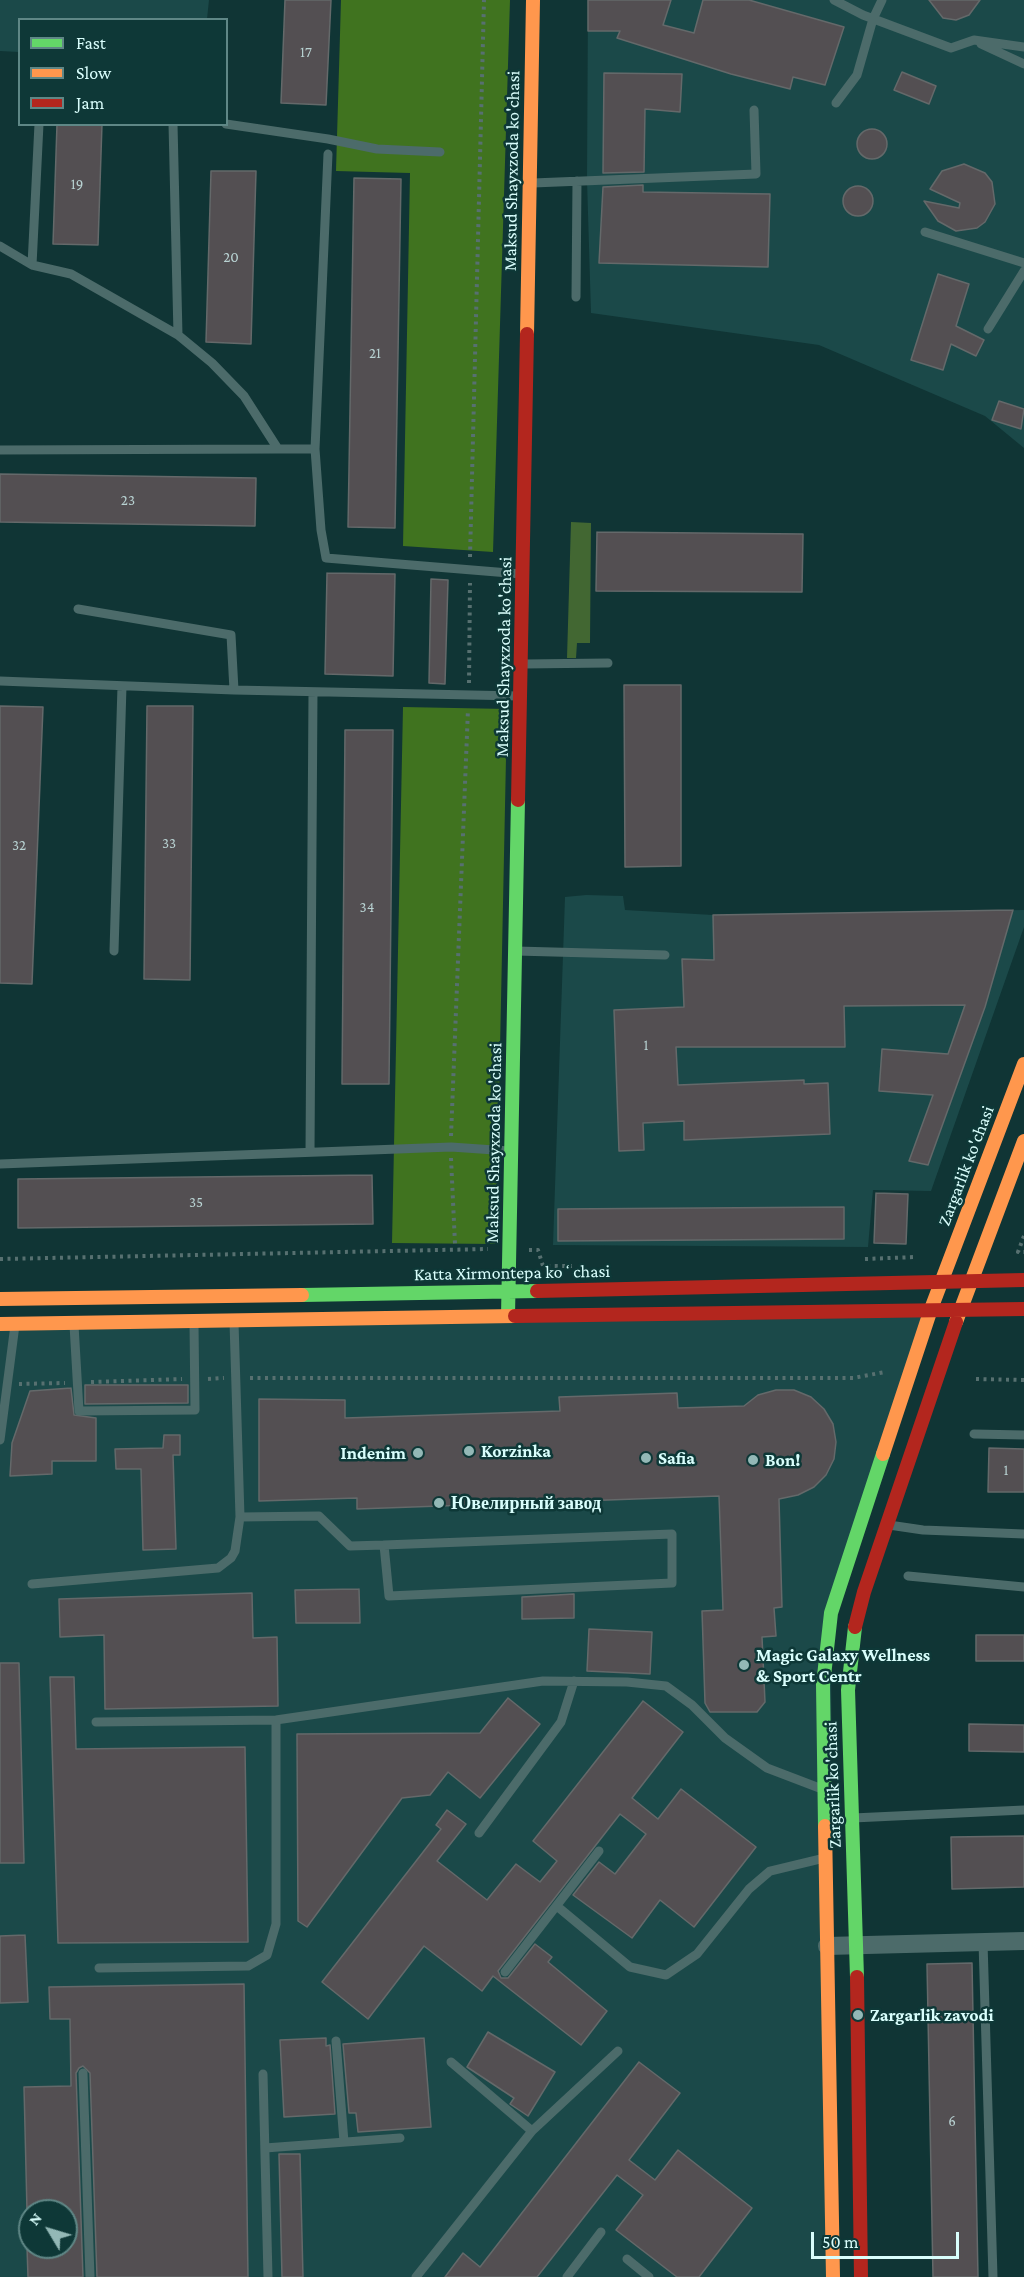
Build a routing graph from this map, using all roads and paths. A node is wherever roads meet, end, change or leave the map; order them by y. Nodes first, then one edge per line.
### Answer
1 (484, 0) edge
2 (533, 0) edge
3 (834, 0) edge
4 (882, 0) edge
5 (873, 18) junction
6 (974, 40) junction
7 (1024, 47) edge
8 (1024, 64) edge
9 (836, 103) dead end
10 (754, 110) dead end
11 (228, 124) edge
12 (39, 126) edge
13 (173, 126) edge
14 (440, 152) dead end
15 (328, 154) dead end
16 (578, 181) junction
17 (530, 183) junction
18 (925, 232) dead end
19 (0, 246) edge
20 (1024, 263) edge
21 (32, 265) junction
22 (1024, 271) edge
23 (576, 297) dead end
24 (988, 329) dead end
25 (178, 335) junction
26 (278, 449) junction
27 (315, 449) junction
28 (0, 450) edge
29 (470, 570) junction
30 (524, 574) junction
31 (78, 609) dead end
32 (608, 663) dead end
33 (522, 664) junction
34 (0, 681) edge
35 (122, 686) junction
36 (234, 690) junction
37 (313, 692) junction
38 (521, 696) junction
39 (469, 697) junction
40 (114, 951) dead end
41 (516, 951) junction
42 (665, 955) dead end
43 (1024, 1064) edge
44 (1024, 1141) edge
45 (451, 1147) junction
46 (512, 1151) junction
47 (310, 1152) junction
48 (0, 1164) edge
49 (1024, 1236) edge
50 (455, 1244) dead end
51 (510, 1249) junction
52 (1024, 1252) edge
53 (915, 1257) dead end
54 (0, 1259) edge
55 (856, 1260) dead end
56 (579, 1266) dead end
57 (942, 1280) junction
58 (971, 1280) junction
59 (1024, 1280) edge
60 (509, 1292) junction
61 (950, 1295) junction
62 (0, 1299) edge
63 (960, 1308) junction
64 (931, 1309) junction
65 (1024, 1309) edge
66 (16, 1311) junction
67 (508, 1315) junction
68 (194, 1320) junction
69 (234, 1320) junction
70 (74, 1322) junction
71 (0, 1324) edge
72 (885, 1372) dead end
73 (236, 1378) junction
74 (190, 1379) dead end
75 (201, 1379) dead end
76 (976, 1379) dead end
77 (1024, 1380) edge
78 (86, 1382) dead end
79 (74, 1383) dead end
80 (9, 1384) junction
81 (974, 1434) dead end
82 (1024, 1435) edge
83 (0, 1440) edge
84 (240, 1516) junction
85 (887, 1524) junction
86 (1024, 1534) edge
87 (384, 1545) junction
88 (908, 1576) dead end
89 (32, 1584) dead end
90 (1024, 1587) edge
91 (574, 1681) junction
92 (276, 1720) junction
93 (96, 1722) dead end
94 (825, 1790) junction
95 (1024, 1810) edge
96 (852, 1818) junction
97 (479, 1833) dead end
98 (599, 1851) dead end
99 (826, 1857) junction
100 (558, 1907) junction
101 (1024, 1941) edge
102 (983, 1942) junction
103 (827, 1946) junction
104 (856, 1946) junction
105 (99, 1968) dead end
106 (505, 1972) dead end
107 (336, 2041) dead end
108 (618, 2051) dead end
109 (451, 2062) dead end
110 (83, 2073) dead end
111 (263, 2074) dead end
112 (531, 2131) junction
113 (400, 2139) dead end
114 (344, 2142) junction
115 (265, 2148) junction
116 (601, 2232) dead end
117 (627, 2259) dead end
118 (90, 2277) edge
119 (268, 2277) edge
120 (416, 2277) edge
121 (567, 2277) edge
122 (649, 2277) edge
123 (833, 2277) edge
124 (861, 2277) edge
125 (993, 2277) edge

1 - 29 path
2 - 17 main road, Maksud Shayxzoda ko'chasi
3 - 5 lane
4 - 5 lane
5 - 6 lane
5 - 9 lane
6 - 7 lane
6 - 8 lane
10 - 16 lane
11 - 14 lane
12 - 21 lane
13 - 25 lane
15 - 27 lane
16 - 17 lane
16 - 23 lane
17 - 30 main road, Maksud Shayxzoda ko'chasi
18 - 20 lane
19 - 21 lane
21 - 25 lane
22 - 24 lane
25 - 26 lane
26 - 27 lane
26 - 28 lane
27 - 29 lane
29 - 30 lane
29 - 39 path
30 - 33 main road, Maksud Shayxzoda ko'chasi
31 - 36 lane
32 - 33 lane
33 - 38 main road, Maksud Shayxzoda ko'chasi
34 - 35 lane
35 - 36 lane
35 - 40 lane
36 - 37 lane
37 - 39 lane
37 - 47 lane
38 - 39 lane
38 - 41 main road, Maksud Shayxzoda ko'chasi
39 - 45 path
41 - 42 lane
41 - 46 main road, Maksud Shayxzoda ko'chasi
43 - 57 main road, Zargarlik ko'chasi
44 - 58 main road, Zargarlik ko'chasi
45 - 46 lane
45 - 47 lane
45 - 50 path
46 - 51 main road, Maksud Shayxzoda ko'chasi
47 - 48 lane
49 - 52 path
51 - 54 path
51 - 56 path
51 - 60 main road, Maksud Shayxzoda ko'chasi
53 - 55 path
57 - 58 main road, Katta Xirmontepa koʻchasi
57 - 60 main road, Katta Xirmontepa koʻchasi
57 - 61 main road
57 - 64 main road, Zargarlik ko'chasi
58 - 59 main road, Katta Xirmontepa koʻchasi
58 - 61 main road
58 - 63 main road, Zargarlik ko'chasi
60 - 66 main road, Katta Xirmontepa koʻchasi
60 - 67 main road, Maksud Shayxzoda ko'chasi
61 - 63 main road
61 - 64 main road
62 - 66 main road, Katta Xirmontepa koʻchasi
63 - 64 main road, Katta Xirmontepa koʻchasi
63 - 65 main road, Katta Xirmontepa koʻchasi
63 - 85 main road, Zargarlik ko'chasi
64 - 67 main road, Katta Xirmontepa koʻchasi
64 - 94 main road, Zargarlik ko'chasi
66 - 70 main road, Katta Xirmontepa koʻchasi
66 - 71 main road, Katta Xirmontepa koʻchasi
66 - 80 lane
67 - 69 main road, Katta Xirmontepa koʻchasi
68 - 69 main road, Katta Xirmontepa koʻchasi
68 - 70 main road, Katta Xirmontepa koʻchasi
68 - 70 lane
69 - 73 lane
72 - 73 path
73 - 75 path
73 - 84 lane
74 - 78 path
76 - 77 path
79 - 80 path
80 - 83 lane
81 - 82 lane
84 - 87 lane
84 - 89 lane
85 - 86 lane
85 - 96 main road, Zargarlik ko'chasi
87 - 87 lane
88 - 90 lane
91 - 92 lane
91 - 94 lane
91 - 97 lane
92 - 93 lane
92 - 105 lane
94 - 99 main road, Zargarlik ko'chasi
95 - 96 lane
96 - 104 main road, Zargarlik ko'chasi
98 - 100 lane
99 - 100 lane
99 - 103 main road, Zargarlik ko'chasi
100 - 106 lane
101 - 102 street
102 - 104 street
102 - 125 lane
103 - 104 street
103 - 123 main road, Zargarlik ko'chasi
104 - 124 main road, Zargarlik ko'chasi
107 - 114 lane
108 - 112 lane
109 - 112 lane
110 - 118 lane
111 - 115 lane
112 - 120 lane
113 - 114 lane
114 - 115 lane
115 - 119 lane
116 - 121 lane
117 - 122 lane

